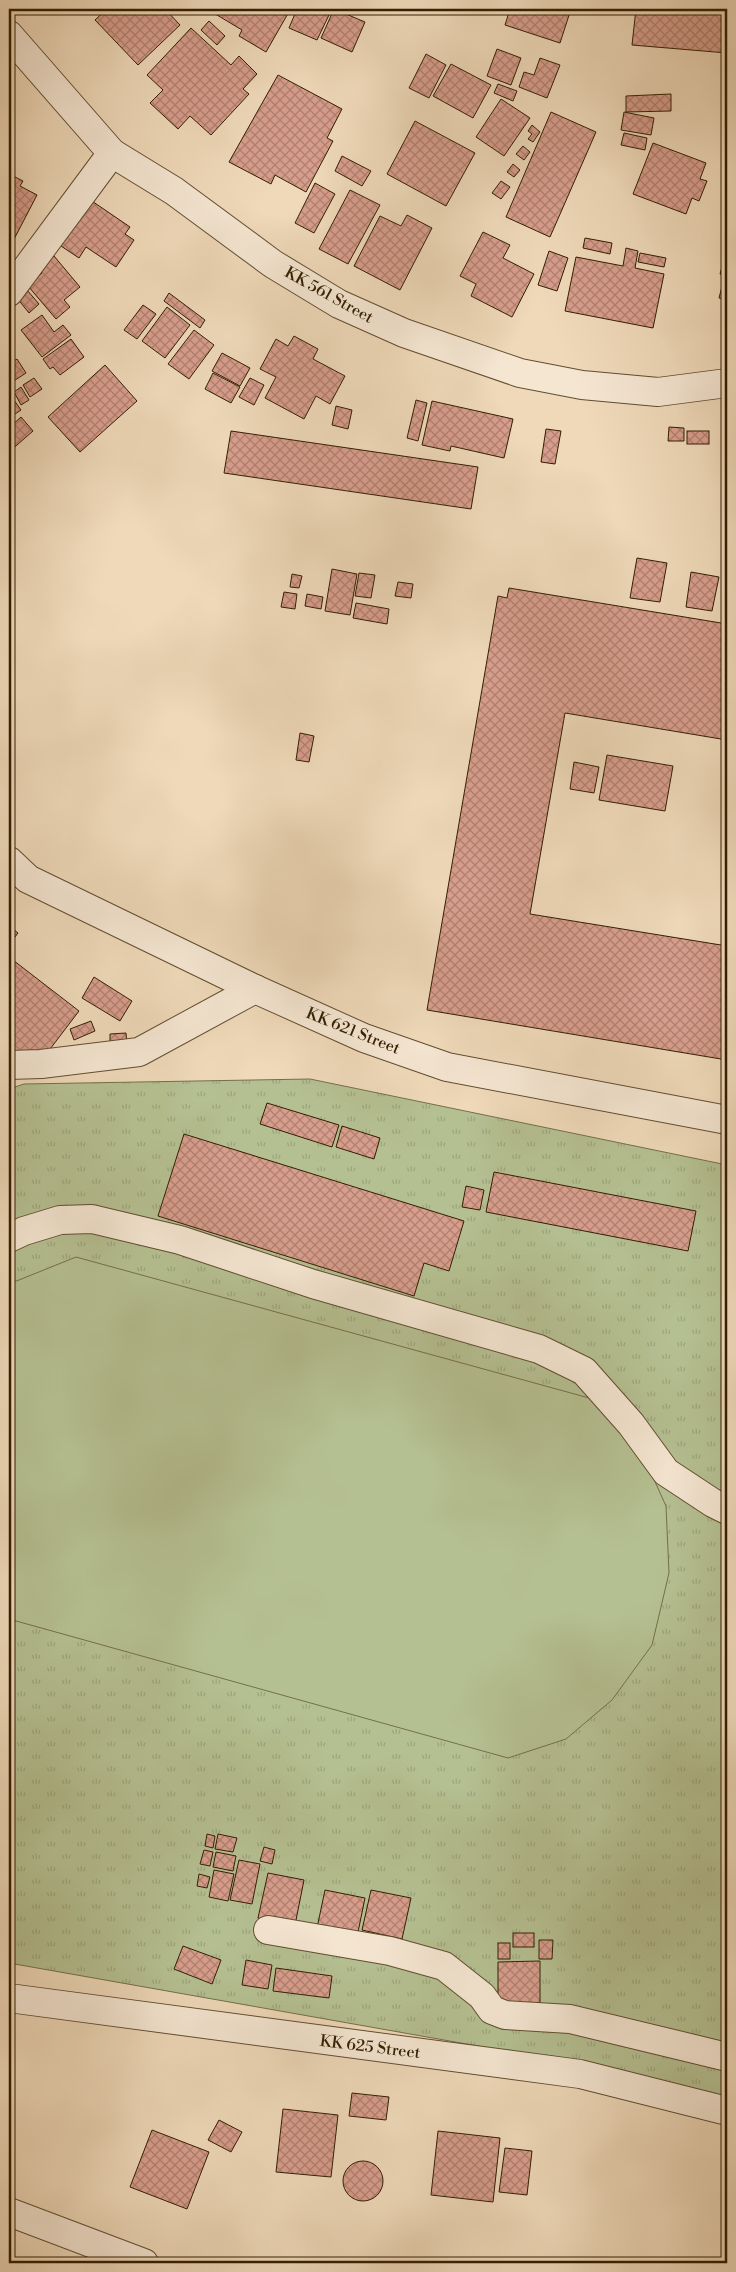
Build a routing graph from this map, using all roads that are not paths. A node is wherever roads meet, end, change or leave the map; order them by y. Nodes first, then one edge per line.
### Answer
1 (9, 35) edge
2 (112, 154) junction
3 (9, 292) edge
4 (727, 382) edge
5 (9, 861) edge
6 (255, 989) junction
7 (9, 1065) edge
8 (727, 1120) edge
9 (9, 1238) edge
10 (727, 1510) edge
11 (268, 1930) dead end
12 (9, 1998) edge
13 (727, 2057) edge
14 (727, 2111) edge
15 (9, 2212) edge
16 (144, 2263) edge

1 - 2 street, KK 561 Street
2 - 3 street
2 - 4 street, KK 561 Street
5 - 6 street, KK 621 Street
6 - 7 street
6 - 8 street, KK 621 Street
9 - 10 street
11 - 13 street
12 - 14 street, KK 625 Street
15 - 16 street

